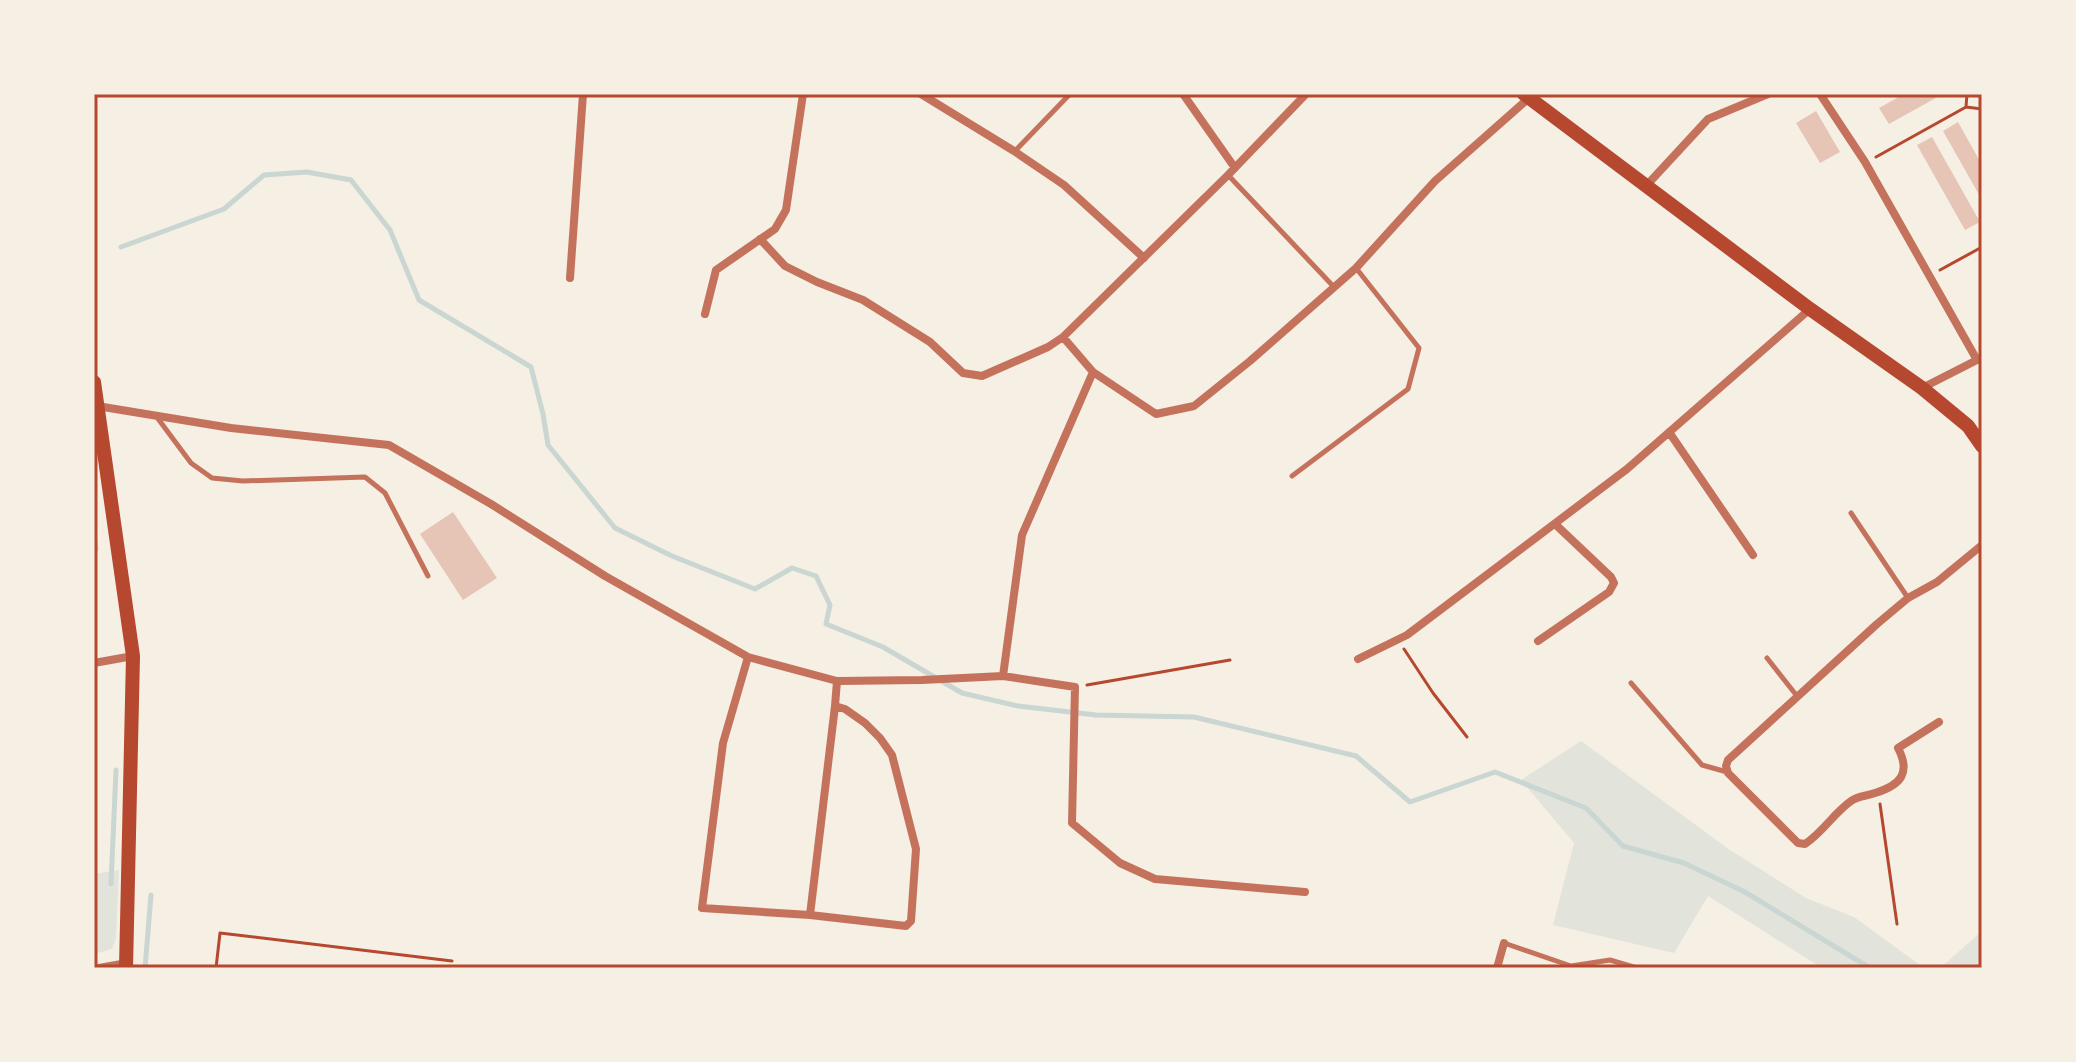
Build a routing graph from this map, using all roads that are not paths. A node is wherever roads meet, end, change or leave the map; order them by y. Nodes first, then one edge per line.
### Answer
1 (583, 94) edge
2 (803, 94) edge
3 (921, 94) edge
4 (1070, 94) edge
5 (1183, 94) edge
6 (1306, 94) edge
7 (1768, 94) edge
8 (1820, 94) edge
9 (1526, 96) edge
10 (1014, 151) junction
11 (1235, 168) junction
12 (1228, 175) junction
13 (1646, 186) junction
14 (760, 239) junction
15 (1144, 258) junction
16 (1356, 268) junction
17 (570, 278) dead end
18 (1334, 287) junction
19 (1810, 309) junction
20 (705, 314) dead end
21 (1063, 337) junction
22 (1980, 360) edge
23 (1093, 372) junction
24 (94, 382) edge
25 (1922, 388) junction
26 (97, 406) junction
27 (156, 415) junction
28 (1669, 432) junction
29 (1980, 439) edge
30 (1292, 476) dead end
31 (1851, 513) dead end
32 (1555, 524) junction
33 (1982, 545) edge
34 (1753, 555) dead end
35 (428, 576) dead end
36 (1908, 598) junction
37 (1538, 641) dead end
38 (133, 656) junction
39 (748, 657) junction
40 (1767, 658) dead end
41 (1358, 659) dead end
42 (94, 663) edge
43 (1003, 676) junction
44 (837, 681) junction
45 (1631, 683) dead end
46 (1797, 696) junction
47 (835, 706) junction
48 (1939, 722) dead end
49 (1728, 773) junction
50 (1305, 892) dead end
51 (810, 915) junction
52 (1504, 943) joint
53 (126, 965) edge
54 (99, 968) edge
55 (1497, 968) edge
56 (1637, 968) edge

1 - 17 street
2 - 14 street
3 - 10 street
4 - 10 lane
5 - 11 street
6 - 11 street
7 - 13 street
8 - 22 street
9 - 13 main road
9 - 16 street
10 - 15 street
11 - 12 street
12 - 15 street
12 - 18 lane
13 - 19 main road
14 - 20 street
14 - 21 street
15 - 21 street
16 - 18 street
16 - 30 lane
18 - 23 street
19 - 25 main road
19 - 28 street
21 - 23 street
22 - 25 street
23 - 43 street
24 - 26 main road
25 - 29 main road
26 - 27 street
26 - 38 main road
27 - 35 lane
27 - 39 street
28 - 32 street
28 - 34 street
31 - 36 lane
32 - 37 street
32 - 41 street
33 - 36 street
36 - 46 street
38 - 42 street
38 - 53 main road
39 - 44 street
39 - 51 street
40 - 46 lane
43 - 44 street
43 - 50 street
44 - 47 street
45 - 49 lane
46 - 49 street
47 - 51 street
47 - 51 street
48 - 49 street
52 - 55 street
52 - 56 lane
53 - 54 street

